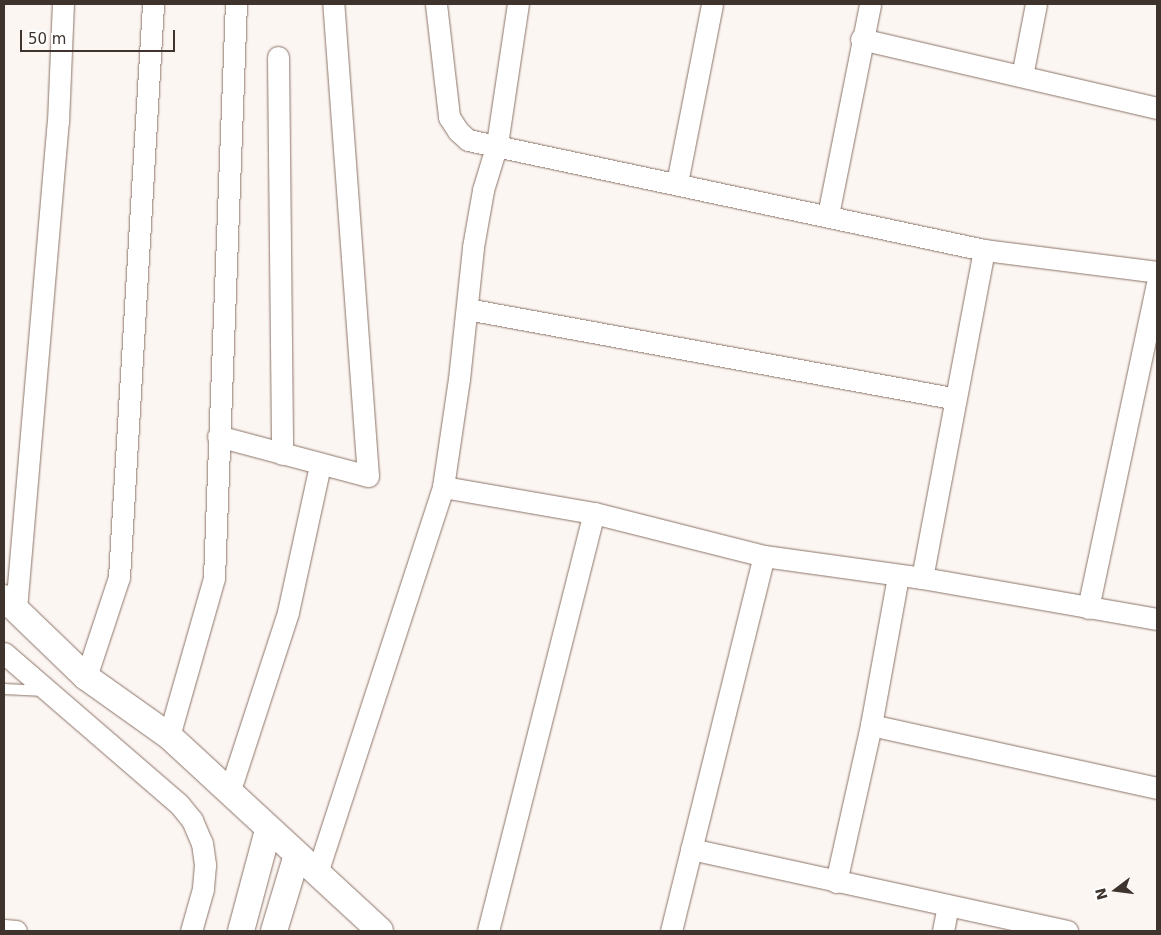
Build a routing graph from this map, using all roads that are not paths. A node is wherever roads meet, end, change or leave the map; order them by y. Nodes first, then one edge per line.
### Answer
1 (63, 4) edge
2 (154, 4) edge
3 (236, 4) edge
4 (333, 4) edge
5 (436, 4) edge
6 (518, 4) edge
7 (712, 4) edge
8 (870, 4) edge
9 (1036, 4) edge
10 (862, 38) junction
11 (278, 57) dead end
12 (1022, 76) junction
13 (1157, 108) edge
14 (497, 144) junction
15 (677, 183) junction
16 (828, 215) junction
17 (984, 250) junction
18 (1157, 272) edge
19 (1157, 284) edge
20 (467, 310) junction
21 (955, 399) junction
22 (218, 436) junction
23 (282, 454) junction
24 (320, 465) junction
25 (443, 487) junction
26 (594, 513) junction
27 (764, 556) junction
28 (898, 576) junction
29 (922, 578) junction
30 (10, 603) edge
31 (1088, 608) junction
32 (1157, 619) edge
33 (4, 653) edge
34 (86, 677) junction
35 (4, 689) edge
36 (49, 692) junction
37 (871, 725) junction
38 (169, 736) junction
39 (1157, 788) edge
40 (229, 792) junction
41 (268, 830) junction
42 (691, 849) junction
43 (297, 855) junction
44 (317, 872) junction
45 (836, 882) junction
46 (948, 906) junction
47 (4, 930) edge
48 (16, 931) edge
49 (191, 931) edge
50 (241, 931) edge
51 (274, 931) edge
52 (380, 931) edge
53 (488, 931) edge
54 (671, 931) edge
55 (943, 931) edge
56 (1067, 931) edge

1 - 30 street
2 - 34 street
3 - 22 street
4 - 24 street
5 - 14 street
6 - 14 street
7 - 15 street
8 - 10 street
9 - 12 street
10 - 12 street
10 - 16 street
11 - 23 street
12 - 13 street
14 - 15 street
14 - 20 street
15 - 16 street
16 - 17 street
17 - 18 street
17 - 21 street
19 - 31 street
20 - 21 street
20 - 25 street
21 - 29 street
22 - 23 street
22 - 38 street
23 - 24 street
24 - 40 street
25 - 26 street
25 - 44 street
26 - 27 street
26 - 53 street
27 - 28 street
27 - 42 street
28 - 29 street
28 - 37 street
29 - 31 street
30 - 34 street
31 - 32 street
33 - 36 street
34 - 38 street
35 - 36 lane
36 - 49 street
37 - 39 street
37 - 45 street
38 - 40 street
40 - 41 street
41 - 43 street
41 - 50 street
42 - 45 street
42 - 54 street
43 - 44 street
43 - 51 street
44 - 52 street
45 - 46 street
46 - 55 street
46 - 56 street
47 - 48 street

